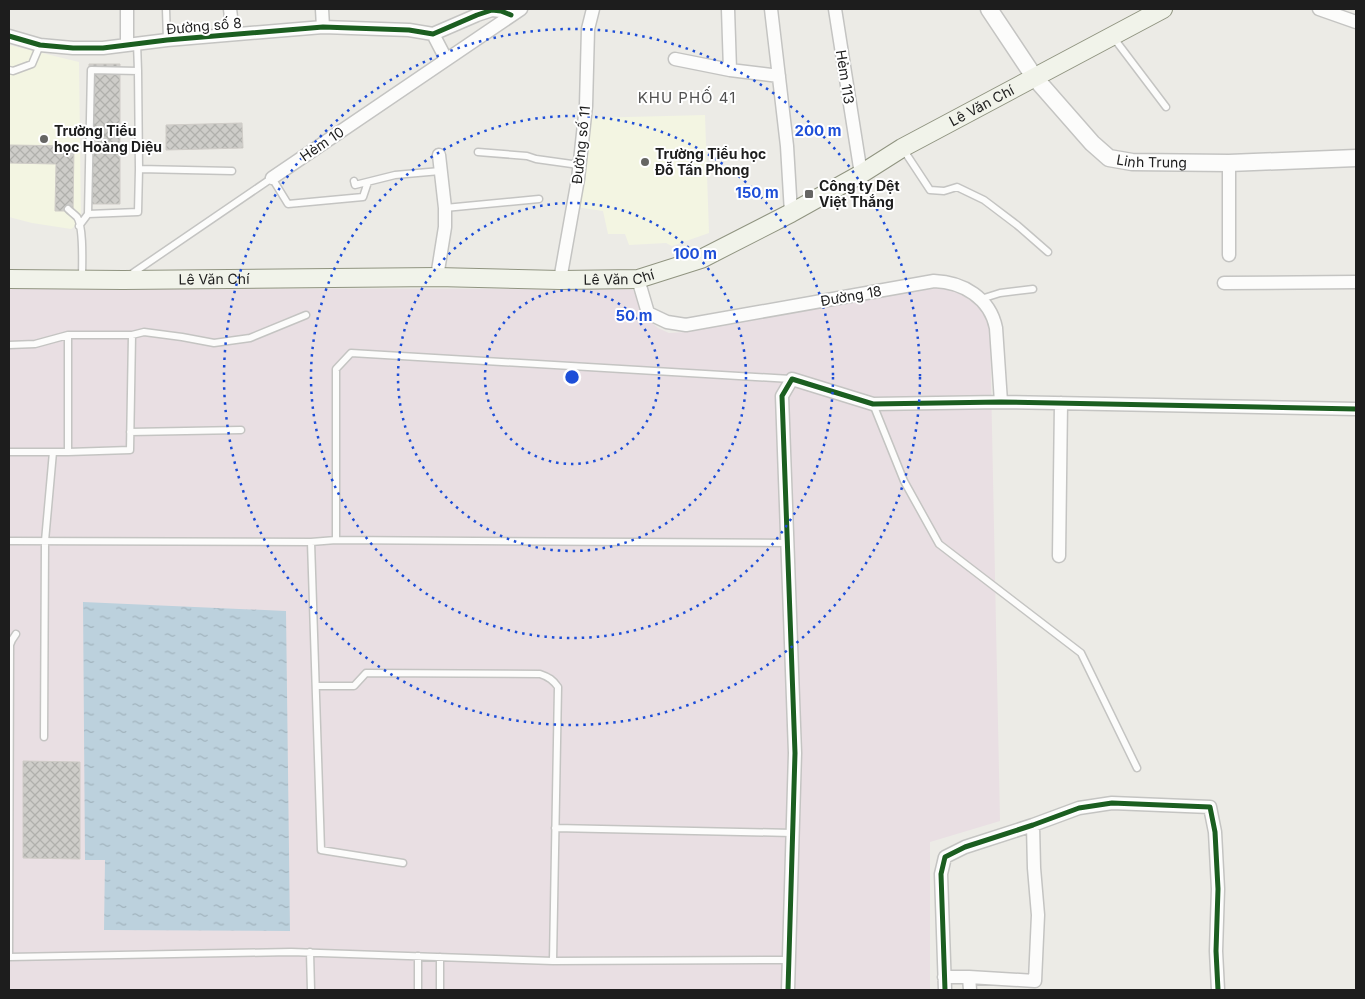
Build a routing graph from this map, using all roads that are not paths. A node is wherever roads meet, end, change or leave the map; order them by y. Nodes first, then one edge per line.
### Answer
1 (127, 9) edge
2 (166, 9) edge
3 (230, 9) edge
4 (322, 9) edge
5 (593, 9) edge
6 (728, 9) edge
7 (771, 9) edge
8 (835, 9) edge
9 (989, 9) edge
10 (1163, 9) edge
11 (1319, 9) edge
12 (476, 12) edge
13 (516, 12) edge
14 (1356, 22) edge
15 (323, 27) junction
16 (233, 34) junction
17 (433, 34) junction
18 (9, 36) edge
19 (1113, 36) junction
20 (167, 40) junction
21 (40, 44) junction
22 (132, 44) junction
23 (446, 59) junction
24 (675, 59) dead end
25 (9, 70) edge
26 (138, 70) junction
27 (730, 70) junction
28 (779, 76) junction
29 (1035, 78) junction
30 (1166, 107) dead end
31 (902, 148) junction
32 (478, 152) dead end
33 (439, 155) dead end
34 (1356, 158) edge
35 (1229, 163) junction
36 (579, 165) junction
37 (139, 169) junction
38 (232, 171) dead end
39 (440, 171) junction
40 (861, 174) junction
41 (272, 178) junction
42 (354, 181) dead end
43 (368, 182) junction
44 (538, 199) dead end
45 (445, 208) junction
46 (68, 209) dead end
47 (791, 213) junction
48 (88, 214) junction
49 (80, 226) junction
50 (1048, 252) dead end
51 (1228, 255) dead end
52 (437, 277) junction
53 (9, 279) edge
54 (638, 279) junction
55 (82, 280) junction
56 (123, 280) junction
57 (560, 280) junction
58 (1356, 282) edge
59 (1224, 283) dead end
60 (1033, 289) dead end
61 (980, 299) junction
62 (306, 315) dead end
63 (132, 335) junction
64 (68, 336) junction
65 (9, 345) edge
66 (792, 379) junction
67 (1001, 402) junction
68 (1061, 403) junction
69 (873, 404) junction
70 (1356, 409) edge
71 (241, 430) dead end
72 (130, 432) junction
73 (9, 452) edge
74 (52, 452) junction
75 (68, 452) junction
76 (336, 540) junction
77 (9, 541) edge
78 (45, 541) junction
79 (311, 542) junction
80 (788, 544) junction
81 (1059, 556) dead end
82 (16, 634) dead end
83 (316, 686) junction
84 (44, 737) dead end
85 (1137, 768) dead end
86 (1033, 826) junction
87 (555, 828) junction
88 (792, 833) junction
89 (403, 863) dead end
90 (310, 952) junction
91 (418, 956) junction
92 (9, 957) edge
93 (440, 957) junction
94 (788, 960) junction
95 (553, 961) junction
96 (944, 977) junction
97 (970, 977) junction
98 (1036, 986) edge
99 (311, 990) edge
100 (418, 990) edge
101 (440, 990) edge
102 (788, 990) edge
103 (945, 990) edge
104 (970, 990) edge
105 (1218, 990) edge

1 - 22 street
2 - 20 lane
3 - 16 street
4 - 15 street
5 - 36 street, Đường số 11
6 - 27 street
7 - 28 street
8 - 40 street, Hẻm 113
9 - 29 street, Linh Trung
10 - 19 main road, Lê Văn Chí
11 - 14 street
12 - 13 street
12 - 17 street
13 - 23 street, Hẻm 10
15 - 16 street, Đường số 8
15 - 17 street, Đường số 8
16 - 20 street, Đường số 8
17 - 23 street
18 - 21 street, Đường số 8
19 - 29 main road, Lê Văn Chí
19 - 30 lane
20 - 22 street, Đường số 8
21 - 22 street, Đường số 8
21 - 25 lane
22 - 26 lane
23 - 41 street, Hẻm 10
24 - 27 street
26 - 37 lane
26 - 48 lane
27 - 28 street
28 - 47 street
29 - 31 main road, Lê Văn Chí
29 - 35 street, Linh Trung
31 - 40 main road, Lê Văn Chí
31 - 50 lane
32 - 36 lane
33 - 39 street
34 - 35 street, Linh Trung
35 - 51 street
36 - 57 street, Đường số 11
37 - 38 lane
37 - 48 lane
39 - 43 lane
39 - 45 street
40 - 47 main road, Lê Văn Chí
41 - 43 lane
41 - 56 lane, Hẻm 10
42 - 43 lane
44 - 45 lane
45 - 52 street
46 - 49 lane
47 - 54 main road, Lê Văn Chí
48 - 49 lane
49 - 55 lane
52 - 56 main road, Lê Văn Chí
52 - 57 main road, Lê Văn Chí
53 - 55 main road, Lê Văn Chí
54 - 57 main road, Lê Văn Chí
54 - 61 street, Đường 18
55 - 56 main road, Lê Văn Chí
58 - 59 street
60 - 61 lane
61 - 67 street, Đường 18
62 - 63 lane
63 - 64 lane
63 - 72 lane
64 - 65 lane
64 - 75 lane
66 - 69 street
66 - 76 lane
66 - 80 street
67 - 68 street
67 - 69 street
68 - 70 street
68 - 81 street
69 - 85 lane
71 - 72 lane
72 - 75 lane
73 - 74 lane
74 - 75 lane
74 - 78 lane
76 - 79 lane
76 - 80 lane
77 - 78 lane
78 - 79 lane
78 - 84 lane
79 - 83 lane
80 - 88 street
82 - 92 lane
83 - 87 lane
83 - 89 lane
86 - 96 street
86 - 98 street
86 - 105 street
87 - 88 lane
87 - 95 lane
88 - 94 street
90 - 91 lane
90 - 92 lane
90 - 99 lane
91 - 93 lane
91 - 100 lane
93 - 95 lane
93 - 101 lane
94 - 95 lane
94 - 102 street
96 - 97 street
96 - 103 street
97 - 98 street
97 - 104 street

